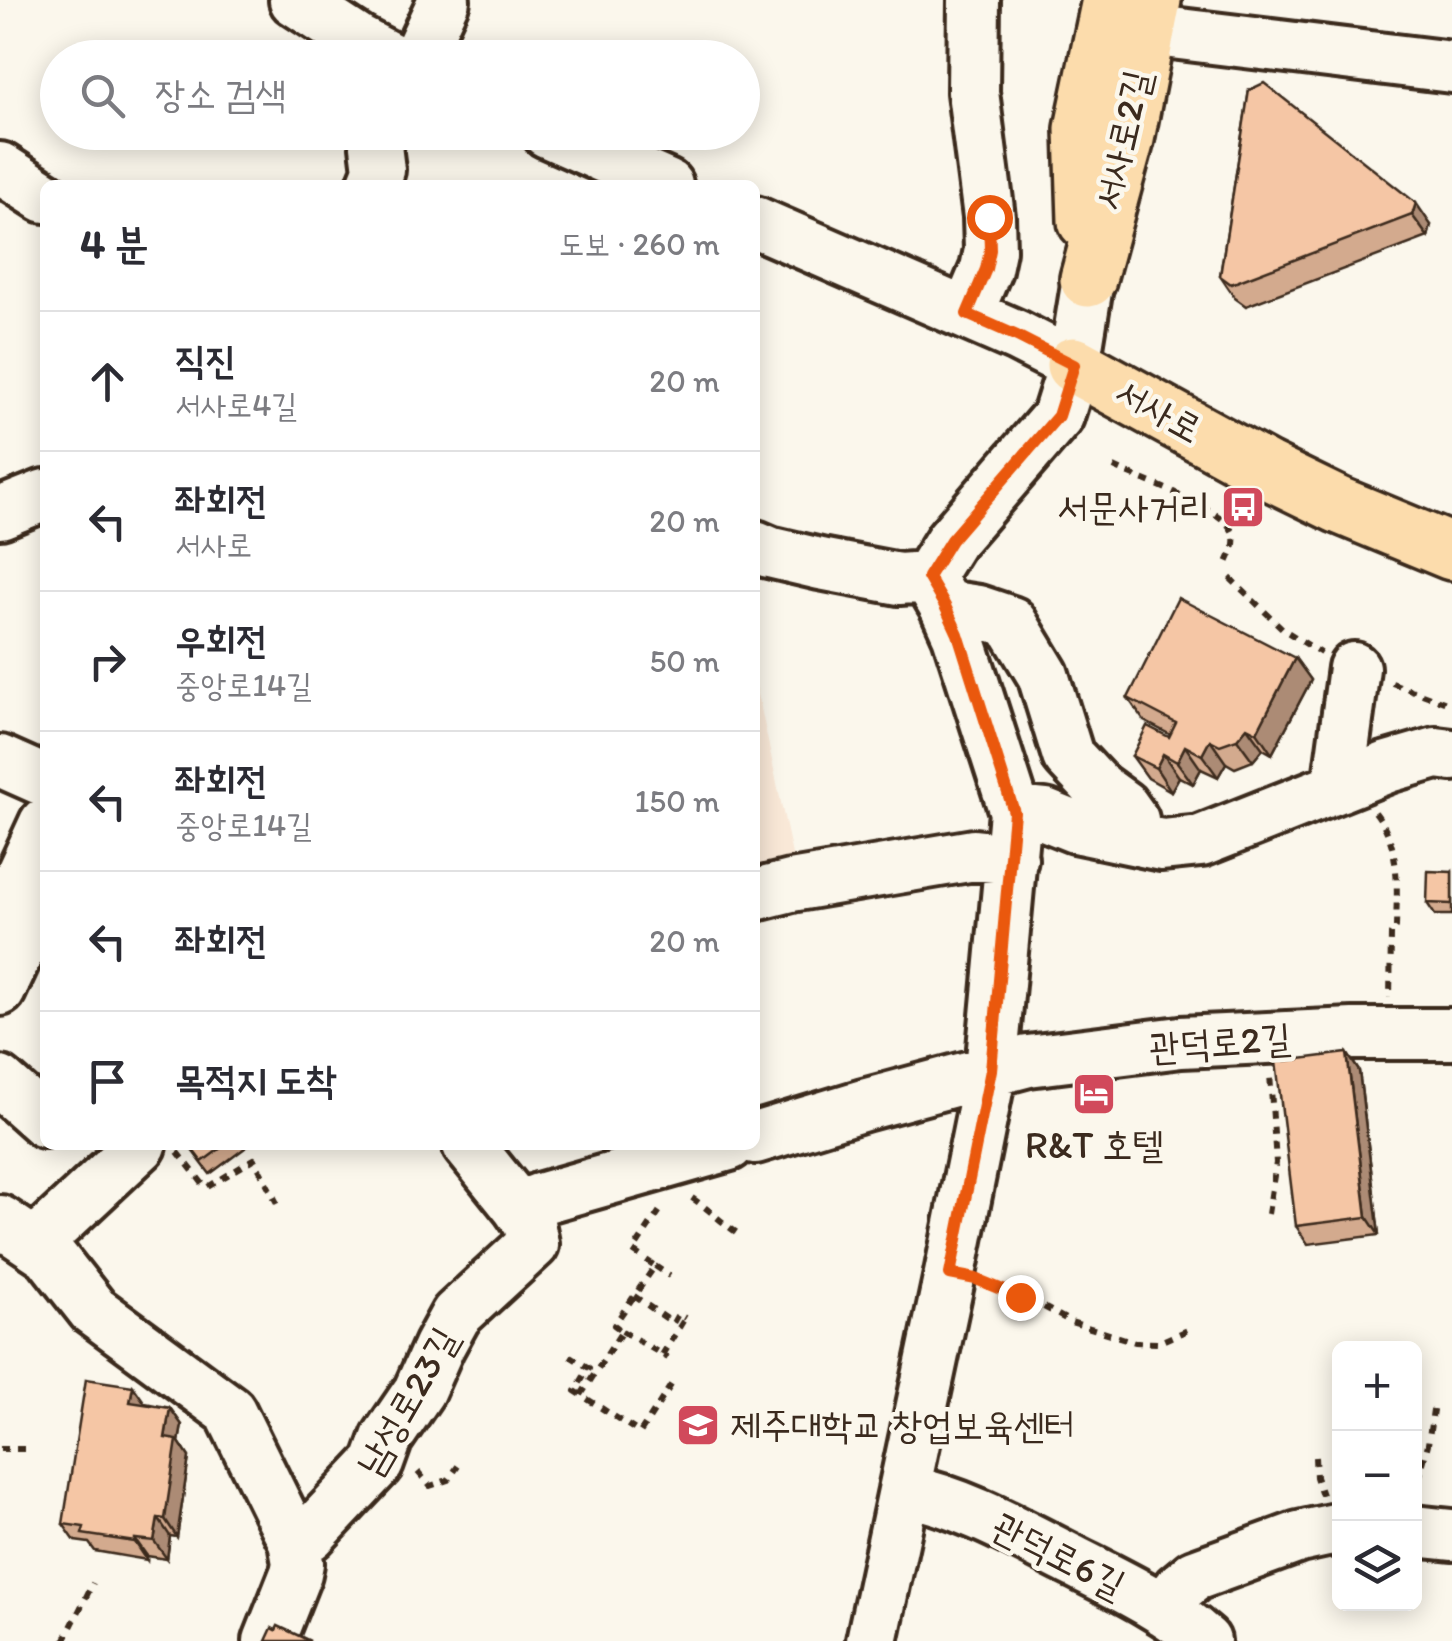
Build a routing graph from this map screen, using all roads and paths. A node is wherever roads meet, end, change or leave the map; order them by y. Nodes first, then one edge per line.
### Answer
1 (294, 0) edge
2 (444, 0) edge
3 (974, 0) edge
4 (1137, 10) edge
5 (356, 40) edge
6 (425, 40) edge
7 (1452, 67) edge
8 (588, 150) edge
9 (377, 155) edge
10 (0, 168) edge
11 (344, 180) edge
12 (656, 180) edge
13 (40, 194) edge
14 (760, 224) edge
15 (1088, 279) joint
16 (967, 314) junction
17 (1074, 365) junction
18 (1114, 467) dead end
19 (40, 496) edge
20 (0, 513) edge
21 (760, 548) edge
22 (1452, 552) edge
23 (1226, 563) dead end
24 (936, 592) junction
25 (1354, 668) dead end
26 (1452, 755) edge
27 (0, 761) edge
28 (40, 780) edge
29 (1346, 783) junction
30 (40, 835) edge
31 (1013, 835) junction
32 (1130, 838) junction
33 (760, 894) edge
34 (40, 904) edge
35 (0, 921) edge
36 (0, 990) edge
37 (1390, 1034) junction
38 (1452, 1034) edge
39 (1268, 1038) junction
40 (991, 1070) junction
41 (0, 1082) edge
42 (40, 1118) edge
43 (760, 1137) edge
44 (73, 1150) edge
45 (137, 1150) edge
46 (177, 1150) edge
47 (472, 1150) edge
48 (711, 1150) edge
49 (103, 1182) junction
50 (688, 1195) dead end
51 (282, 1203) dead end
52 (665, 1203) dead end
53 (518, 1207) junction
54 (1268, 1214) dead end
55 (20, 1233) edge
56 (742, 1236) dead end
57 (655, 1266) junction
58 (950, 1274) junction
59 (670, 1276) dead end
60 (634, 1296) junction
61 (622, 1330) junction
62 (1188, 1330) dead end
63 (570, 1356) dead end
64 (675, 1384) dead end
65 (581, 1395) junction
66 (1434, 1403) dead end
67 (0, 1449) edge
68 (26, 1449) dead end
69 (458, 1466) dead end
70 (1422, 1466) edge
71 (418, 1472) dead end
72 (904, 1490) junction
73 (1332, 1530) edge
74 (1422, 1531) edge
75 (1452, 1535) edge
76 (294, 1541) junction
77 (93, 1584) dead end
78 (1163, 1610) junction
79 (64, 1641) edge
80 (269, 1641) edge
81 (872, 1641) edge
82 (1205, 1641) edge

1 - 5 street
2 - 6 street
3 - 16 street
4 - 7 street
4 - 15 main road, 서사로2길
8 - 12 street
9 - 11 street
10 - 13 street
14 - 16 street, 서사로
15 - 17 street, 서사로2길
16 - 17 street, 서사로
17 - 22 main road, 서사로
17 - 24 street, 서사로2길
18 - 23 path
19 - 20 street
21 - 24 street
24 - 31 street
24 - 32 street
25 - 29 street
26 - 29 street
27 - 28 street
29 - 32 street
29 - 37 path
30 - 35 street
31 - 32 street
31 - 33 street
31 - 40 street
34 - 36 street
37 - 38 street, 관덕로2길
37 - 39 street, 관덕로2길
39 - 40 street, 관덕로2길
39 - 54 path
40 - 43 street
40 - 58 street
41 - 42 street
44 - 49 street
45 - 49 street
46 - 51 path
47 - 53 street, 남성로23길
48 - 53 street
49 - 55 street
50 - 56 path
52 - 57 path
53 - 76 street, 남성로23길
55 - 76 street
57 - 59 path
57 - 60 path
58 - 62 path
58 - 72 street
60 - 61 path
60 - 61 path
61 - 65 path
63 - 65 path
64 - 65 path
66 - 70 path
67 - 68 path
69 - 71 path
72 - 78 street, 관덕로6길
72 - 81 street
73 - 78 street
74 - 75 street
76 - 80 street
77 - 79 path
78 - 82 street, 관덕로6길

